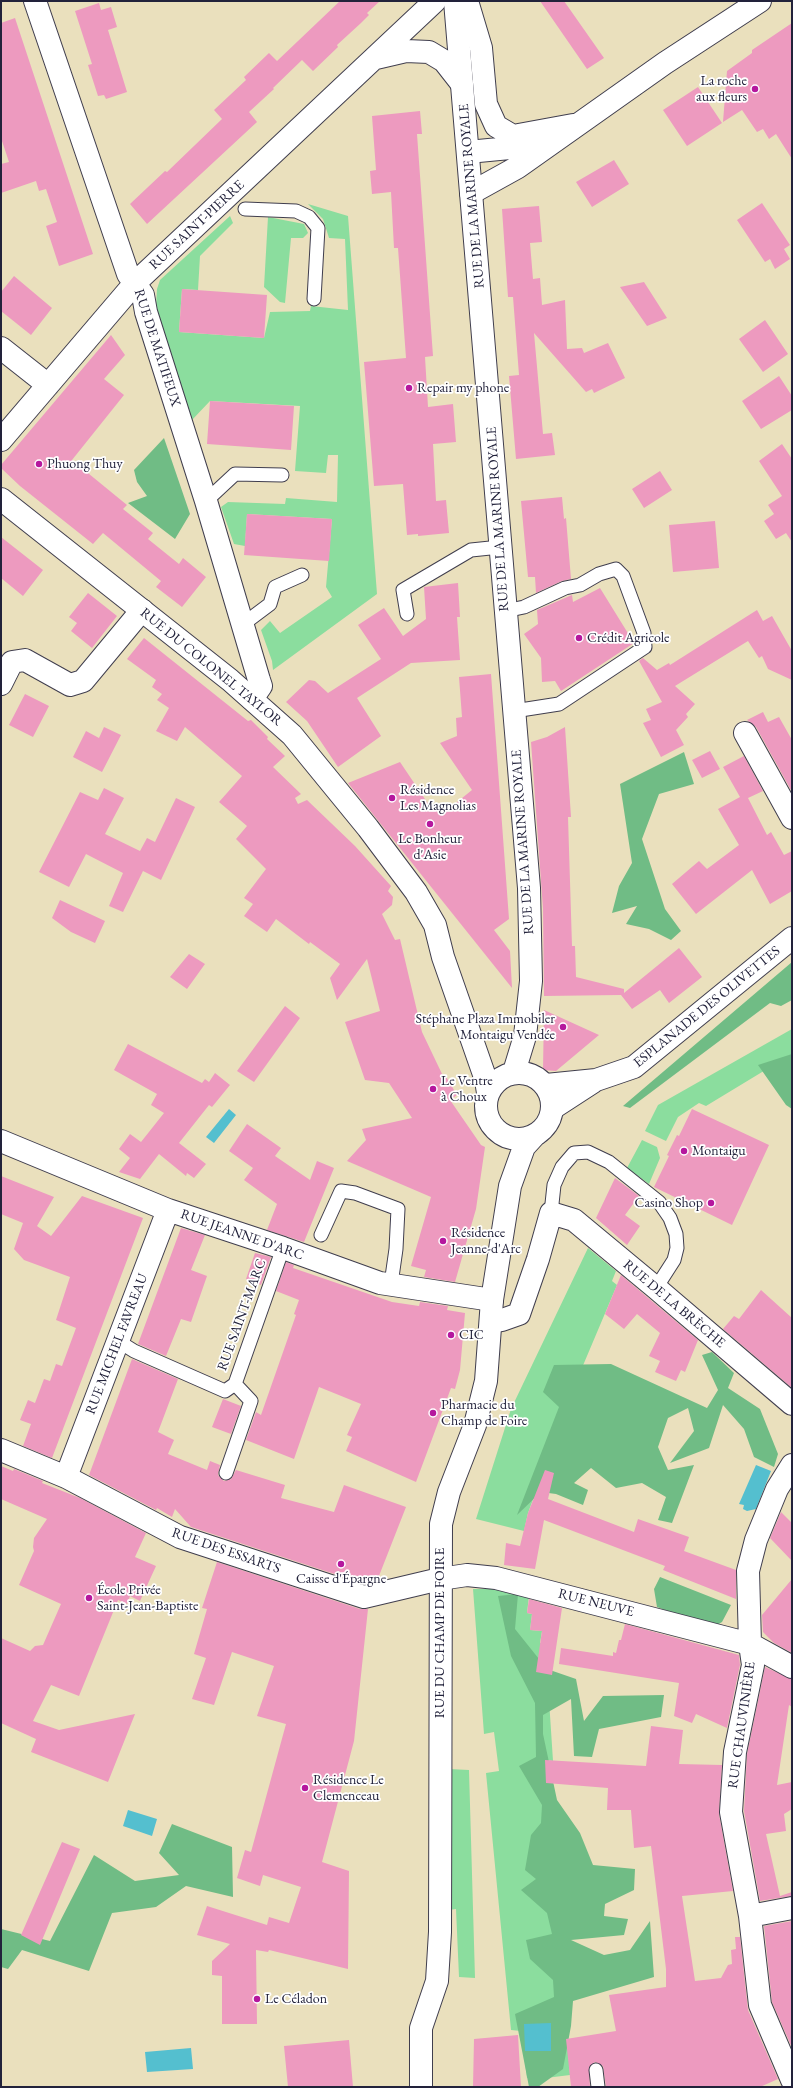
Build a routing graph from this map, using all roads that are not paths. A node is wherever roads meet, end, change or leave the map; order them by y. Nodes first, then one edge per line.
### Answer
1 (35, 1) edge
2 (435, 1) edge
3 (455, 1) edge
4 (467, 1) edge
5 (760, 1) edge
6 (375, 58) junction
7 (462, 84) junction
8 (578, 124) junction
9 (468, 152) junction
10 (471, 193) junction
11 (245, 208) dead end
12 (135, 283) junction
13 (314, 299) dead end
14 (1, 348) edge
15 (48, 385) junction
16 (1, 440) edge
17 (282, 475) dead end
18 (1, 499) edge
19 (206, 501) junction
20 (500, 547) junction
21 (302, 575) dead end
22 (142, 610) junction
23 (505, 611) junction
24 (408, 614) dead end
25 (242, 625) junction
26 (1, 684) edge
27 (252, 699) junction
28 (514, 711) junction
29 (745, 733) dead end
30 (792, 818) edge
31 (792, 938) edge
32 (473, 1045) junction
33 (525, 1077) junction
34 (596, 1080) junction
35 (488, 1093) junction
36 (553, 1108) junction
37 (503, 1135) junction
38 (534, 1136) junction
39 (1, 1141) edge
40 (510, 1186) junction
41 (168, 1210) junction
42 (551, 1213) junction
43 (321, 1235) dead end
44 (284, 1248) junction
45 (391, 1284) junction
46 (656, 1288) junction
47 (492, 1300) junction
48 (491, 1322) junction
49 (118, 1341) junction
50 (235, 1384) junction
51 (792, 1404) edge
52 (1, 1450) edge
53 (792, 1465) edge
54 (226, 1473) dead end
55 (66, 1477) junction
56 (440, 1578) junction
57 (750, 1644) junction
58 (792, 1667) edge
59 (792, 1908) edge
60 (750, 1916) junction
61 (596, 2070) dead end
62 (792, 2080) edge
63 (420, 2087) edge
64 (598, 2087) edge

1 - 12 street, RUE DE MATIFEUX
2 - 6 street, RUE SAINT-PIERRE
3 - 7 street, RUE DE LA MARINE ROYALE
4 - 8 street
5 - 8 street
6 - 7 street
6 - 12 street, RUE SAINT-PIERRE
7 - 9 street, RUE DE LA MARINE ROYALE
8 - 9 street
8 - 10 street
9 - 10 street, RUE DE LA MARINE ROYALE
10 - 20 street, RUE DE LA MARINE ROYALE
11 - 13 lane
12 - 15 street, RUE SAINT-PIERRE
12 - 19 street, RUE DE MATIFEUX
14 - 15 street
15 - 16 street, RUE SAINT-PIERRE
17 - 19 lane
18 - 22 street, RUE DU COLONEL TAYLOR
19 - 25 street, RUE DE MATIFEUX
20 - 23 street, RUE DE LA MARINE ROYALE
20 - 24 lane
21 - 25 lane
22 - 26 street
22 - 27 street, RUE DU COLONEL TAYLOR
23 - 28 street, RUE DE LA MARINE ROYALE
23 - 28 lane
25 - 27 street, RUE DE MATIFEUX
27 - 32 street, RUE DU COLONEL TAYLOR
28 - 33 street, RUE DE LA MARINE ROYALE
29 - 30 street
31 - 34 street, ESPLANADE DES OLIVETTES
32 - 33 street
32 - 35 street, RUE DU COLONEL TAYLOR
33 - 34 street, ESPLANADE DES OLIVETTES
33 - 35 street
33 - 36 street
34 - 36 street, ESPLANADE DES OLIVETTES
35 - 37 street
36 - 38 street
37 - 38 street
37 - 40 street, RUE DU CHAMP DE FOIRE
38 - 40 street, RUE DU CHAMP DE FOIRE
39 - 41 street, RUE JEANNE D'ARC
40 - 47 street, RUE DU CHAMP DE FOIRE
41 - 44 street, RUE JEANNE D'ARC
41 - 49 street, RUE MICHEL FAVREAU
42 - 46 street, RUE DE LA BRÈCHE
42 - 46 lane
42 - 48 street
43 - 45 lane
44 - 45 street, RUE JEANNE D'ARC
44 - 50 lane, RUE SAINT-MARC
45 - 47 street, RUE JEANNE D'ARC
46 - 51 street, RUE DE LA BRÈCHE
47 - 48 street, RUE DU CHAMP DE FOIRE
48 - 56 street, RUE DU CHAMP DE FOIRE
49 - 50 lane, RUE SAINT-MARC
49 - 55 street, RUE MICHEL FAVREAU
50 - 54 lane
52 - 55 street, RUE DES ESSARTS
53 - 57 street, RUE CHAUVINIÈRE
55 - 56 street, RUE DES ESSARTS
56 - 57 street, RUE NEUVE
56 - 63 street, RUE DU CHAMP DE FOIRE
57 - 58 street, RUE NEUVE
57 - 60 street, RUE CHAUVINIÈRE
59 - 60 street
60 - 62 street, RUE CHAUVINIÈRE
61 - 64 lane

